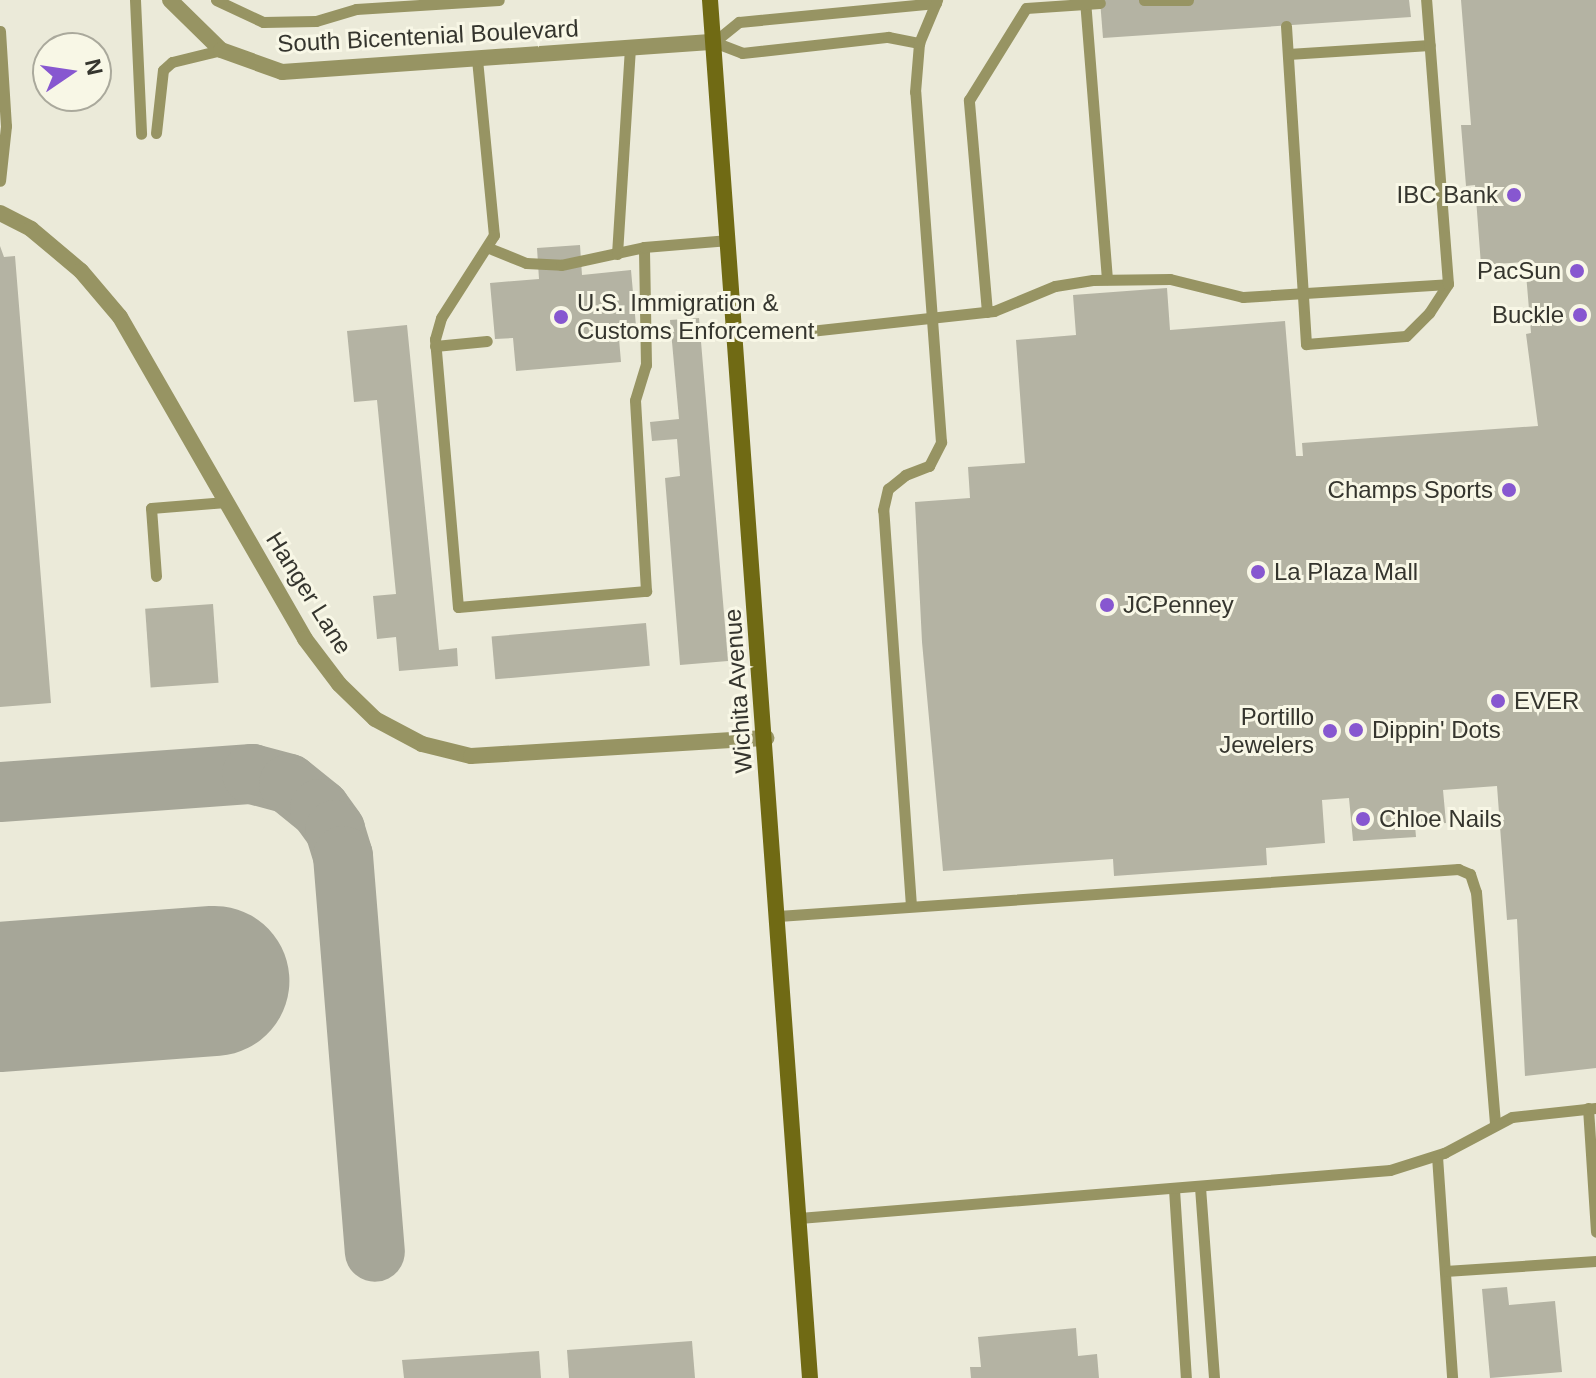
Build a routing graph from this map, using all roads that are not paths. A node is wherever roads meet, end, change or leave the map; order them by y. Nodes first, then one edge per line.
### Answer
1 (135, 0) edge
2 (170, 0) edge
3 (216, 0) edge
4 (499, 0) edge
5 (710, 0) edge
6 (1144, 0) edge
7 (1188, 0) edge
8 (1426, 0) edge
9 (937, 2) edge
10 (1085, 2) edge
11 (1100, 3) dead end
12 (1286, 26) dead end
13 (0, 31) edge
14 (714, 42) junction
15 (919, 43) junction
16 (1430, 45) junction
17 (630, 49) junction
18 (221, 50) junction
19 (1288, 54) junction
20 (477, 59) junction
21 (156, 133) dead end
22 (141, 134) dead end
23 (0, 181) edge
24 (0, 213) edge
25 (729, 240) junction
26 (644, 247) junction
27 (489, 248) junction
28 (617, 254) junction
29 (1107, 279) junction
30 (1448, 284) junction
31 (1304, 295) junction
32 (987, 312) junction
33 (935, 318) junction
34 (801, 332) dead end
35 (487, 341) dead end
36 (435, 346) junction
37 (226, 502) junction
38 (156, 576) dead end
39 (766, 738) junction
40 (911, 906) junction
41 (778, 916) junction
42 (1592, 1108) edge
43 (1495, 1125) junction
44 (1437, 1156) junction
45 (1200, 1187) junction
46 (1174, 1189) junction
47 (799, 1218) junction
48 (1596, 1232) edge
49 (1596, 1261) edge
50 (1445, 1271) junction
51 (810, 1378) edge
52 (1186, 1378) edge
53 (1214, 1378) edge
54 (1452, 1378) edge

1 - 22 lane
2 - 18 street, South Bicentenial Boulevard
3 - 4 lane
5 - 14 main road, Wichita Avenue
6 - 7 lane
8 - 16 lane
9 - 14 lane
9 - 15 lane
10 - 11 lane
10 - 29 lane
10 - 32 lane
12 - 19 lane
13 - 23 lane
14 - 15 lane
14 - 17 street, South Bicentenial Boulevard
14 - 25 main road, Wichita Avenue
15 - 33 lane
16 - 19 lane
16 - 30 lane
17 - 20 street, South Bicentenial Boulevard
17 - 28 lane
18 - 20 street, South Bicentenial Boulevard
18 - 21 lane
19 - 31 lane
20 - 27 lane
24 - 37 street, Hanger Lane
25 - 26 lane
25 - 39 main road, Wichita Avenue
26 - 28 lane
26 - 36 lane
27 - 28 lane
27 - 36 lane
29 - 31 lane
29 - 32 lane
30 - 31 lane
30 - 31 lane
32 - 33 lane
33 - 34 lane
33 - 40 lane
35 - 36 lane
37 - 38 lane
37 - 39 street, Hanger Lane
39 - 41 main road, Wichita Avenue
40 - 41 lane
40 - 43 lane
41 - 47 main road, Wichita Avenue
42 - 43 lane
42 - 48 lane
43 - 44 lane
44 - 45 lane
44 - 50 lane
45 - 46 lane
45 - 53 lane
46 - 47 lane
46 - 52 lane
47 - 51 main road, Wichita Avenue
49 - 50 lane
50 - 54 lane

